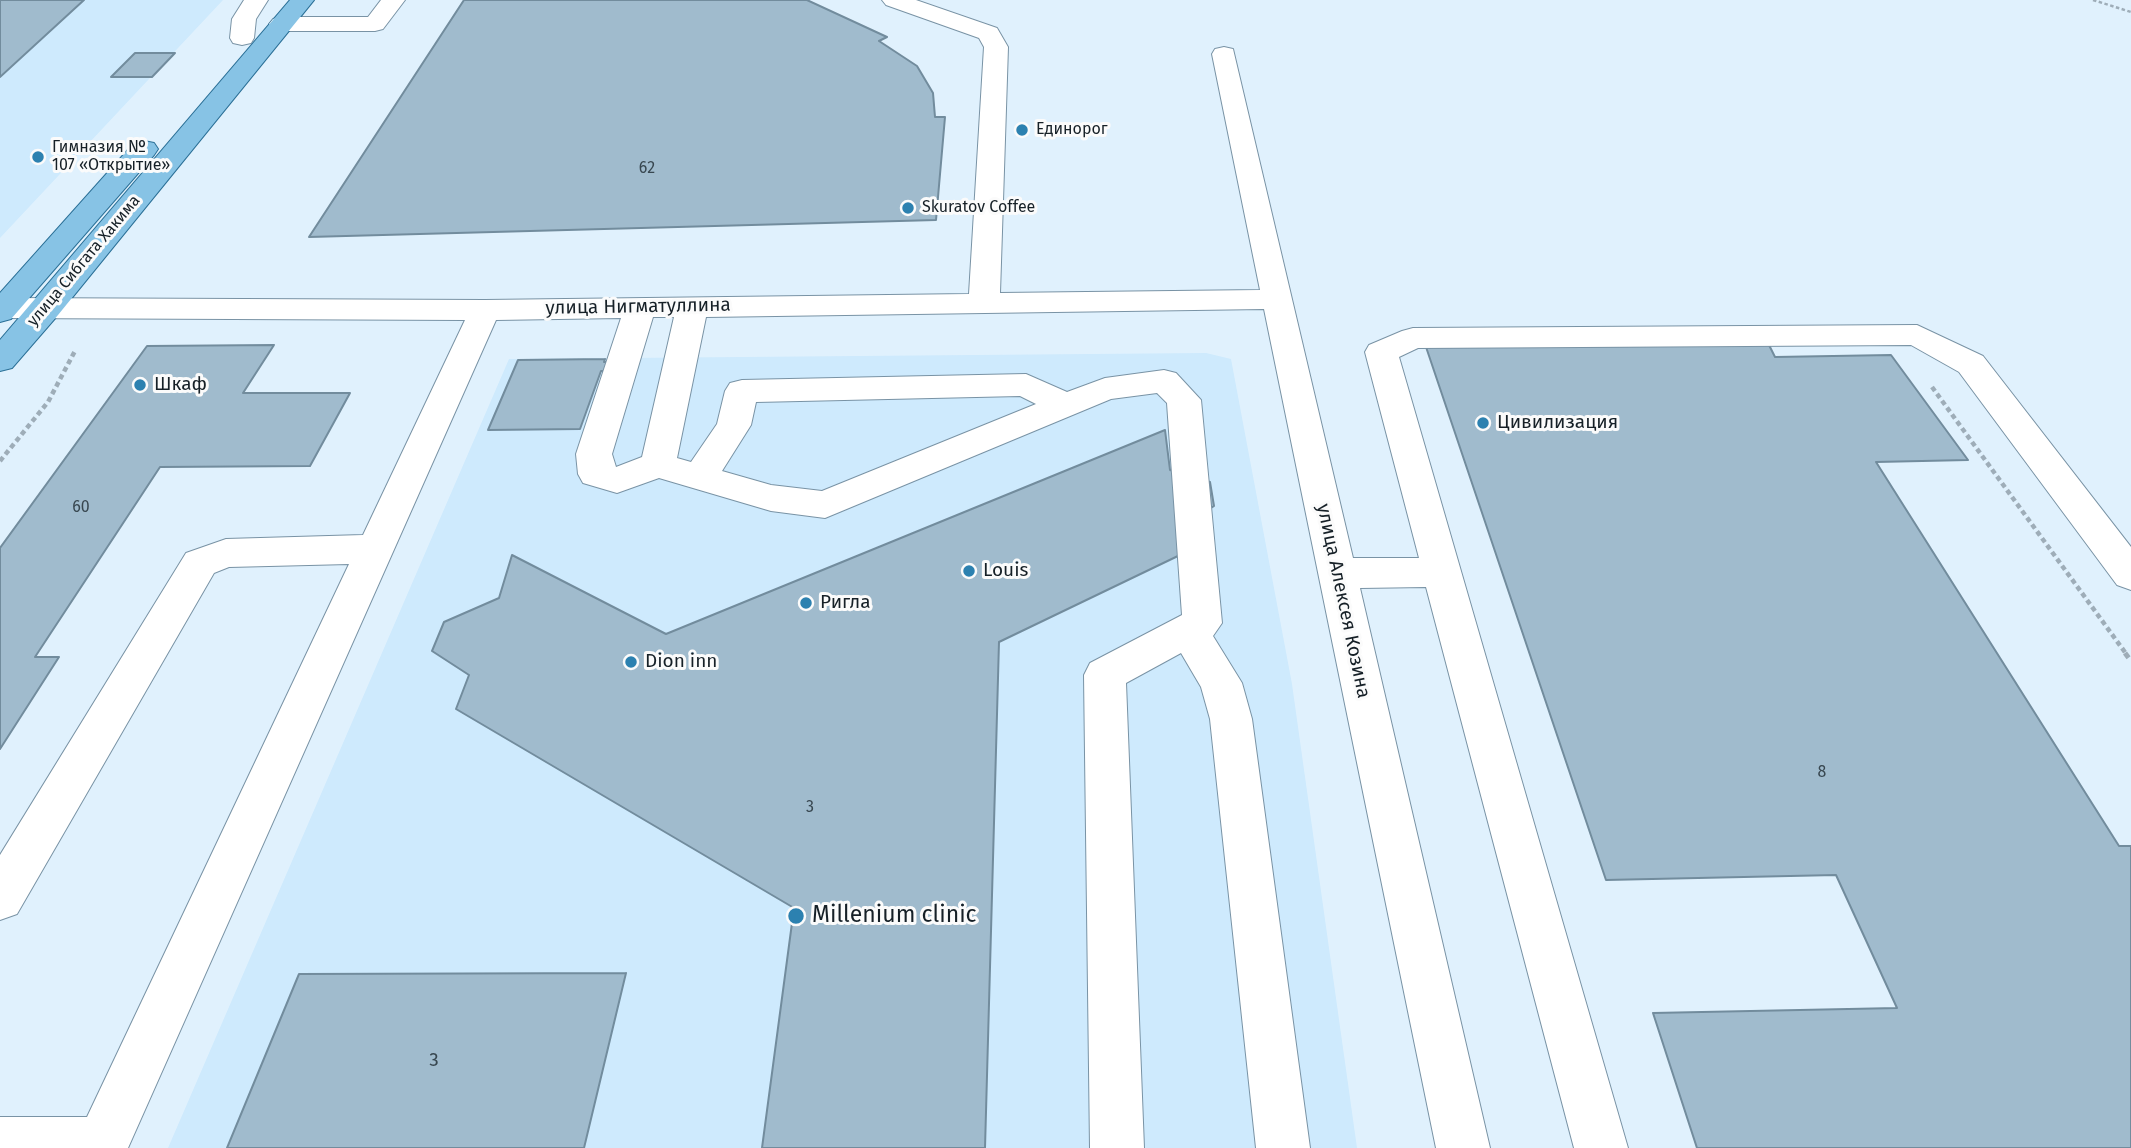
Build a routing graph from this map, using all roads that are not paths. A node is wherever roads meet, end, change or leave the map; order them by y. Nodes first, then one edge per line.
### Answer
1 (256, 0) edge
2 (302, 0) edge
3 (393, 0) edge
4 (894, 0) edge
5 (278, 12) edge
6 (242, 38) junction
7 (1224, 54) dead end
8 (1277, 299) junction
9 (984, 303) junction
10 (692, 306) junction
11 (47, 308) junction
12 (640, 308) junction
13 (1, 309) edge
14 (485, 310) junction
15 (0, 359) edge
16 (1066, 406) junction
17 (658, 465) junction
18 (700, 477) junction
19 (374, 549) junction
20 (1441, 572) junction
21 (1337, 573) junction
22 (2131, 575) edge
23 (1188, 630) junction
24 (0, 898) edge
25 (0, 1144) edge
26 (101, 1146) edge
27 (1117, 1148) edge
28 (1283, 1148) edge
29 (1463, 1148) edge
30 (1601, 1148) edge

1 - 6 street
2 - 5 main road, улица Сибгата Хакима
3 - 5 street
4 - 9 street
5 - 6 main road, улица Сибгата Хакима
5 - 11 main road, улица Сибгата Хакима
6 - 13 main road, улица Сибгата Хакима
7 - 8 street, улица Алексея Козина
8 - 9 street, улица Нигматуллина
8 - 21 street, улица Алексея Козина
9 - 10 street, улица Нигматуллина
10 - 12 street, улица Нигматуллина
10 - 17 street
11 - 13 street, улица Нигматуллина
11 - 14 street, улица Нигматуллина
11 - 15 main road, улица Сибгата Хакима
12 - 14 street, улица Нигматуллина
12 - 17 street
14 - 19 street
16 - 18 street
16 - 18 street
16 - 23 street
17 - 18 street
19 - 24 street
19 - 26 street
20 - 21 street
20 - 22 street
20 - 30 street
21 - 29 street, улица Алексея Козина
23 - 27 street
23 - 28 street
25 - 26 street

